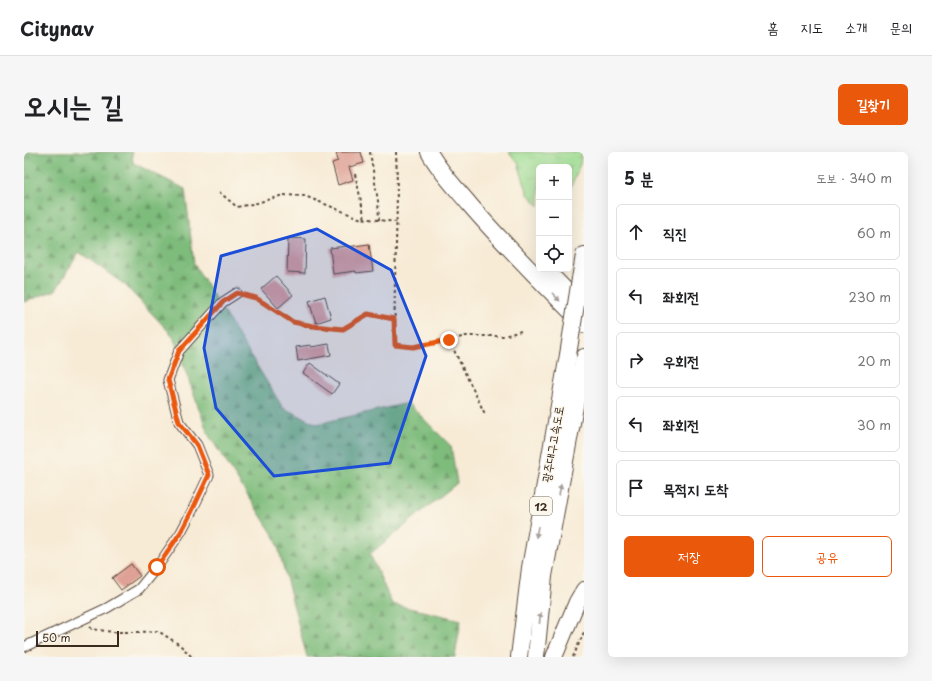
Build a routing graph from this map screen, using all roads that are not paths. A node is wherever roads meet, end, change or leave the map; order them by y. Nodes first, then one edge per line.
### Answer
1 (429, 152) edge
2 (440, 152) edge
3 (584, 255) edge
4 (536, 260) edge
5 (548, 272) edge
6 (237, 293) road end
7 (584, 309) edge
8 (584, 325) edge
9 (584, 359) edge
10 (584, 590) edge
11 (24, 647) edge
12 (519, 657) edge
13 (536, 657) edge
14 (554, 657) edge

1 -> 8 highway
2 - 4 highway
3 -> 12 highway, 광주대구고속도로 / 12, bridge
5 - 7 highway
6 - 11 street
13 -> 9 highway, 광주대구고속도로 / 12
10 - 14 highway

